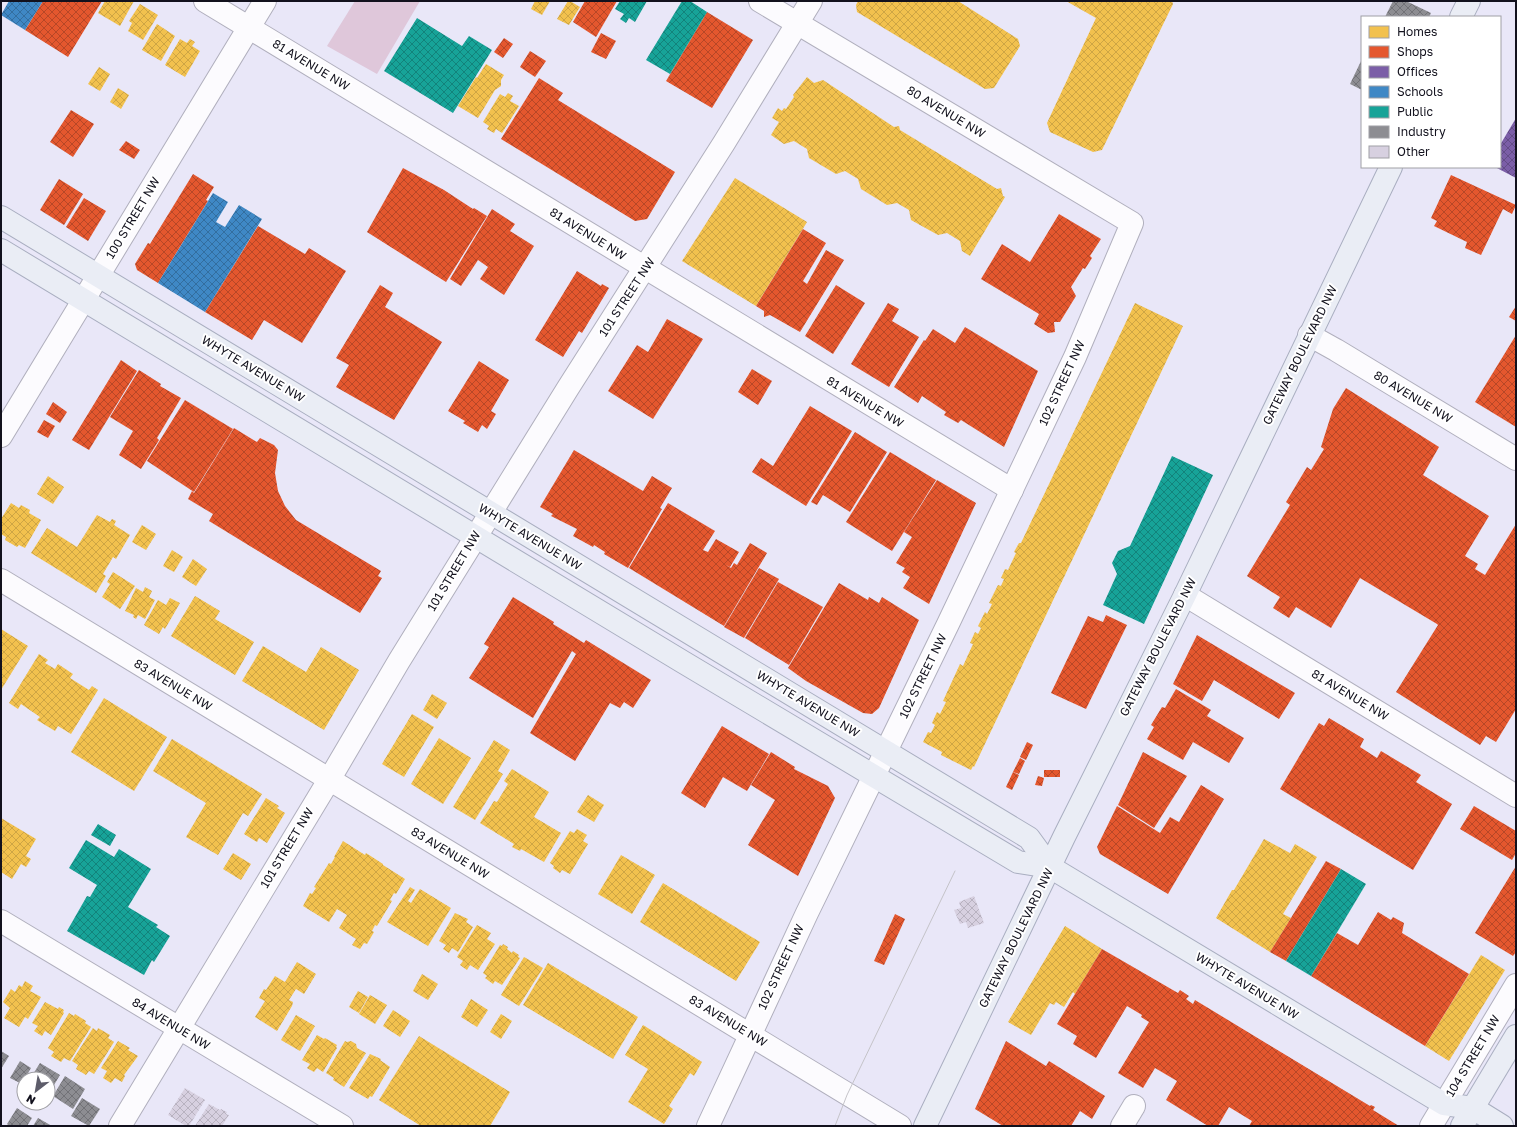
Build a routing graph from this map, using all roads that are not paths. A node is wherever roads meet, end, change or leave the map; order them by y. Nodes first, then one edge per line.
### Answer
1 (205, 1) edge
2 (265, 1) edge
3 (760, 1) edge
4 (811, 1) edge
5 (1468, 1) edge
6 (1461, 16) edge
7 (797, 24) junction
8 (249, 28) junction
9 (1391, 168) edge
10 (1, 216) edge
11 (1132, 223) joint
12 (1, 250) edge
13 (645, 269) junction
14 (98, 276) junction
15 (84, 300) junction
16 (1309, 335) junction
17 (1, 436) edge
18 (1516, 459) edge
19 (1012, 490) junction
20 (491, 513) junction
21 (476, 536) junction
22 (1, 580) edge
23 (1185, 595) junction
24 (885, 751) junction
25 (874, 776) junction
26 (329, 780) junction
27 (1516, 796) edge
28 (1050, 867) junction
29 (1, 922) edge
30 (1516, 985) edge
31 (178, 1028) junction
32 (750, 1034) junction
33 (1516, 1036) edge
34 (1444, 1104) junction
35 (1134, 1106) dead end
36 (1467, 1117) edge
37 (120, 1126) edge
38 (342, 1126) edge
39 (708, 1126) edge
40 (900, 1126) edge
41 (925, 1126) edge
42 (1122, 1126) edge
43 (1431, 1126) edge
44 (1457, 1126) edge
45 (1502, 1126) edge

1 - 8 street, 81 AVENUE NW
2 - 8 street, 100 STREET NW
3 - 7 street, 80 AVENUE NW
4 - 7 street, 101 STREET NW
5 - 6 main road
7 - 11 street, 80 AVENUE NW
7 - 13 street, 101 STREET NW
8 - 13 street, 81 AVENUE NW
8 - 14 street, 100 STREET NW
9 - 16 main road, GATEWAY BOULEVARD NW
10 - 14 main road, WHYTE AVENUE NW
11 - 19 street, 102 STREET NW
12 - 15 main road, WHYTE AVENUE NW
13 - 19 street, 81 AVENUE NW
13 - 20 street, 101 STREET NW
14 - 15 street, 100 STREET NW
14 - 20 main road, WHYTE AVENUE NW
15 - 17 street, 100 STREET NW
15 - 21 main road, WHYTE AVENUE NW
16 - 18 street, 80 AVENUE NW
16 - 23 main road, GATEWAY BOULEVARD NW
19 - 24 street, 102 STREET NW
20 - 21 street, 101 STREET NW
20 - 24 main road, WHYTE AVENUE NW
21 - 25 main road, WHYTE AVENUE NW
21 - 26 street, 101 STREET NW
22 - 26 street, 83 AVENUE NW
23 - 27 street, 81 AVENUE NW
23 - 28 main road, GATEWAY BOULEVARD NW
24 - 25 street, 102 STREET NW
24 - 28 main road, WHYTE AVENUE NW
25 - 28 main road, WHYTE AVENUE NW
25 - 32 street, 102 STREET NW
26 - 31 street, 101 STREET NW
26 - 32 street, 83 AVENUE NW
28 - 34 main road, WHYTE AVENUE NW
28 - 41 main road, GATEWAY BOULEVARD NW
29 - 31 street, 84 AVENUE NW
30 - 34 street, 104 STREET NW
31 - 37 street, 101 STREET NW
31 - 38 street, 84 AVENUE NW
32 - 39 street, 102 STREET NW
32 - 40 street, 83 AVENUE NW
33 - 36 main road
34 - 36 main road, WHYTE AVENUE NW
34 - 43 street, 104 STREET NW
34 - 44 main road, WHYTE AVENUE NW
35 - 42 street
36 - 45 main road, WHYTE AVENUE NW

